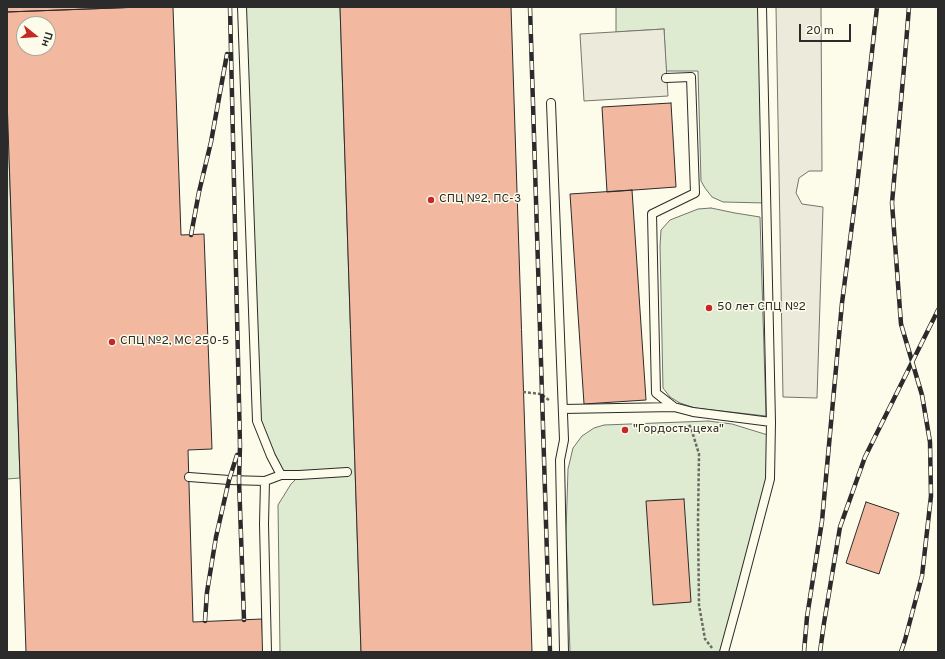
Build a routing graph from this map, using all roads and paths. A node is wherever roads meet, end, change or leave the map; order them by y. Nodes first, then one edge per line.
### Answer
1 (242, 7) edge
2 (762, 7) edge
3 (666, 78) dead end
4 (551, 103) dead end
5 (523, 392) dead end
6 (674, 407) junction
7 (563, 409) junction
8 (771, 422) junction
9 (348, 472) dead end
10 (281, 476) junction
11 (189, 477) dead end
12 (264, 481) junction
13 (267, 652) edge
14 (564, 652) edge
15 (715, 652) edge
16 (724, 652) edge

1 - 10 lane
2 - 8 lane
3 - 6 lane
4 - 7 lane
5 - 7 path
6 - 7 lane
6 - 8 lane
6 - 15 path
7 - 14 lane
8 - 16 lane
9 - 10 lane
10 - 12 lane
11 - 12 lane
12 - 13 lane

